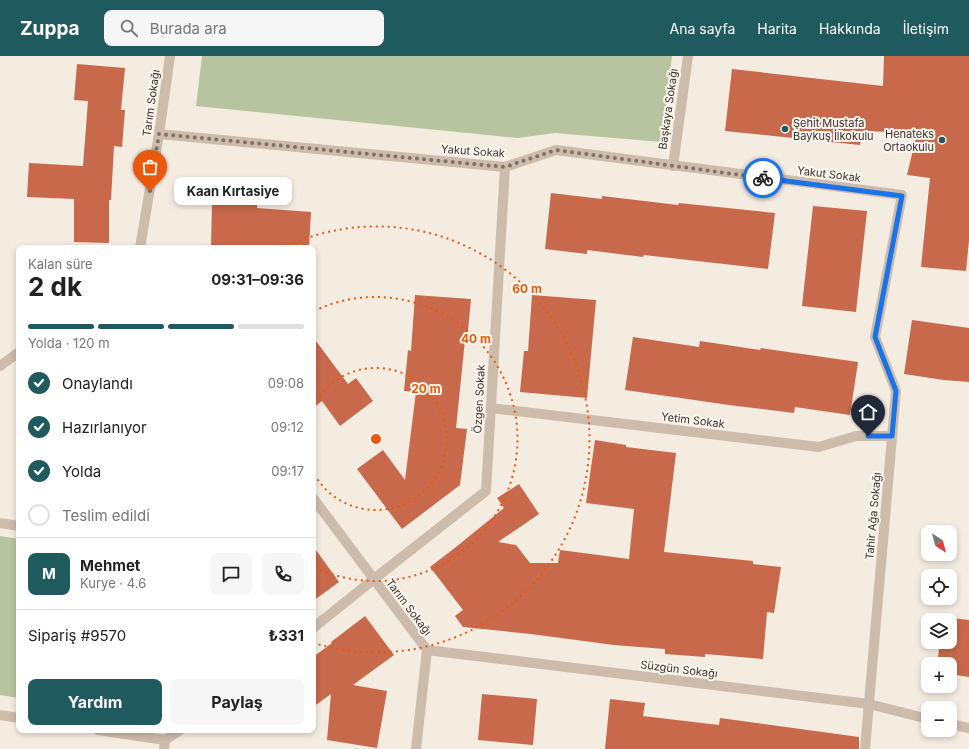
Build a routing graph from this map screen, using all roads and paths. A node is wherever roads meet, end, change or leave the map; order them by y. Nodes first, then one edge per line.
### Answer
1 (170, 56) edge
2 (688, 56) edge
3 (159, 134) junction
4 (673, 166) junction
5 (505, 167) junction
6 (902, 196) joint
7 (140, 245) edge
8 (16, 354) edge
9 (0, 366) edge
10 (491, 408) junction
11 (892, 436) junction
12 (316, 502) edge
13 (0, 523) edge
14 (16, 526) edge
15 (374, 579) junction
16 (316, 626) edge
17 (427, 650) junction
18 (868, 704) junction
19 (0, 715) edge
20 (921, 716) edge
21 (16, 718) edge
22 (957, 725) edge
23 (969, 728) edge
24 (111, 733) edge
25 (177, 733) edge
26 (164, 745) edge
27 (416, 749) edge
28 (865, 749) edge

1 - 3 street, Tarım Sokağı
2 - 4 street, Başkaya Sokağı
3 - 5 street, Yakut Sokak
3 - 7 street, Tarım Sokağı
4 - 5 street, Yakut Sokak
4 - 6 street, Yakut Sokak
5 - 10 street, Özgen Sokak
6 - 11 street, Tahir Ağa Sokağı
8 - 9 street
10 - 11 street, Yetim Sokak
10 - 15 street, Özgen Sokak
11 - 18 street, Tahir Ağa Sokağı
12 - 15 street, Tarım Sokağı
13 - 14 street
15 - 16 street, Özgen Sokak
15 - 17 street, Tarım Sokağı
17 - 18 street, Süzgün Sokağı
17 - 27 street, Tarım Sokağı
18 - 20 street, Süzgün Sokağı
18 - 28 street, Tahir Ağa Sokağı
19 - 21 street
22 - 23 street
24 - 26 street
25 - 26 street

